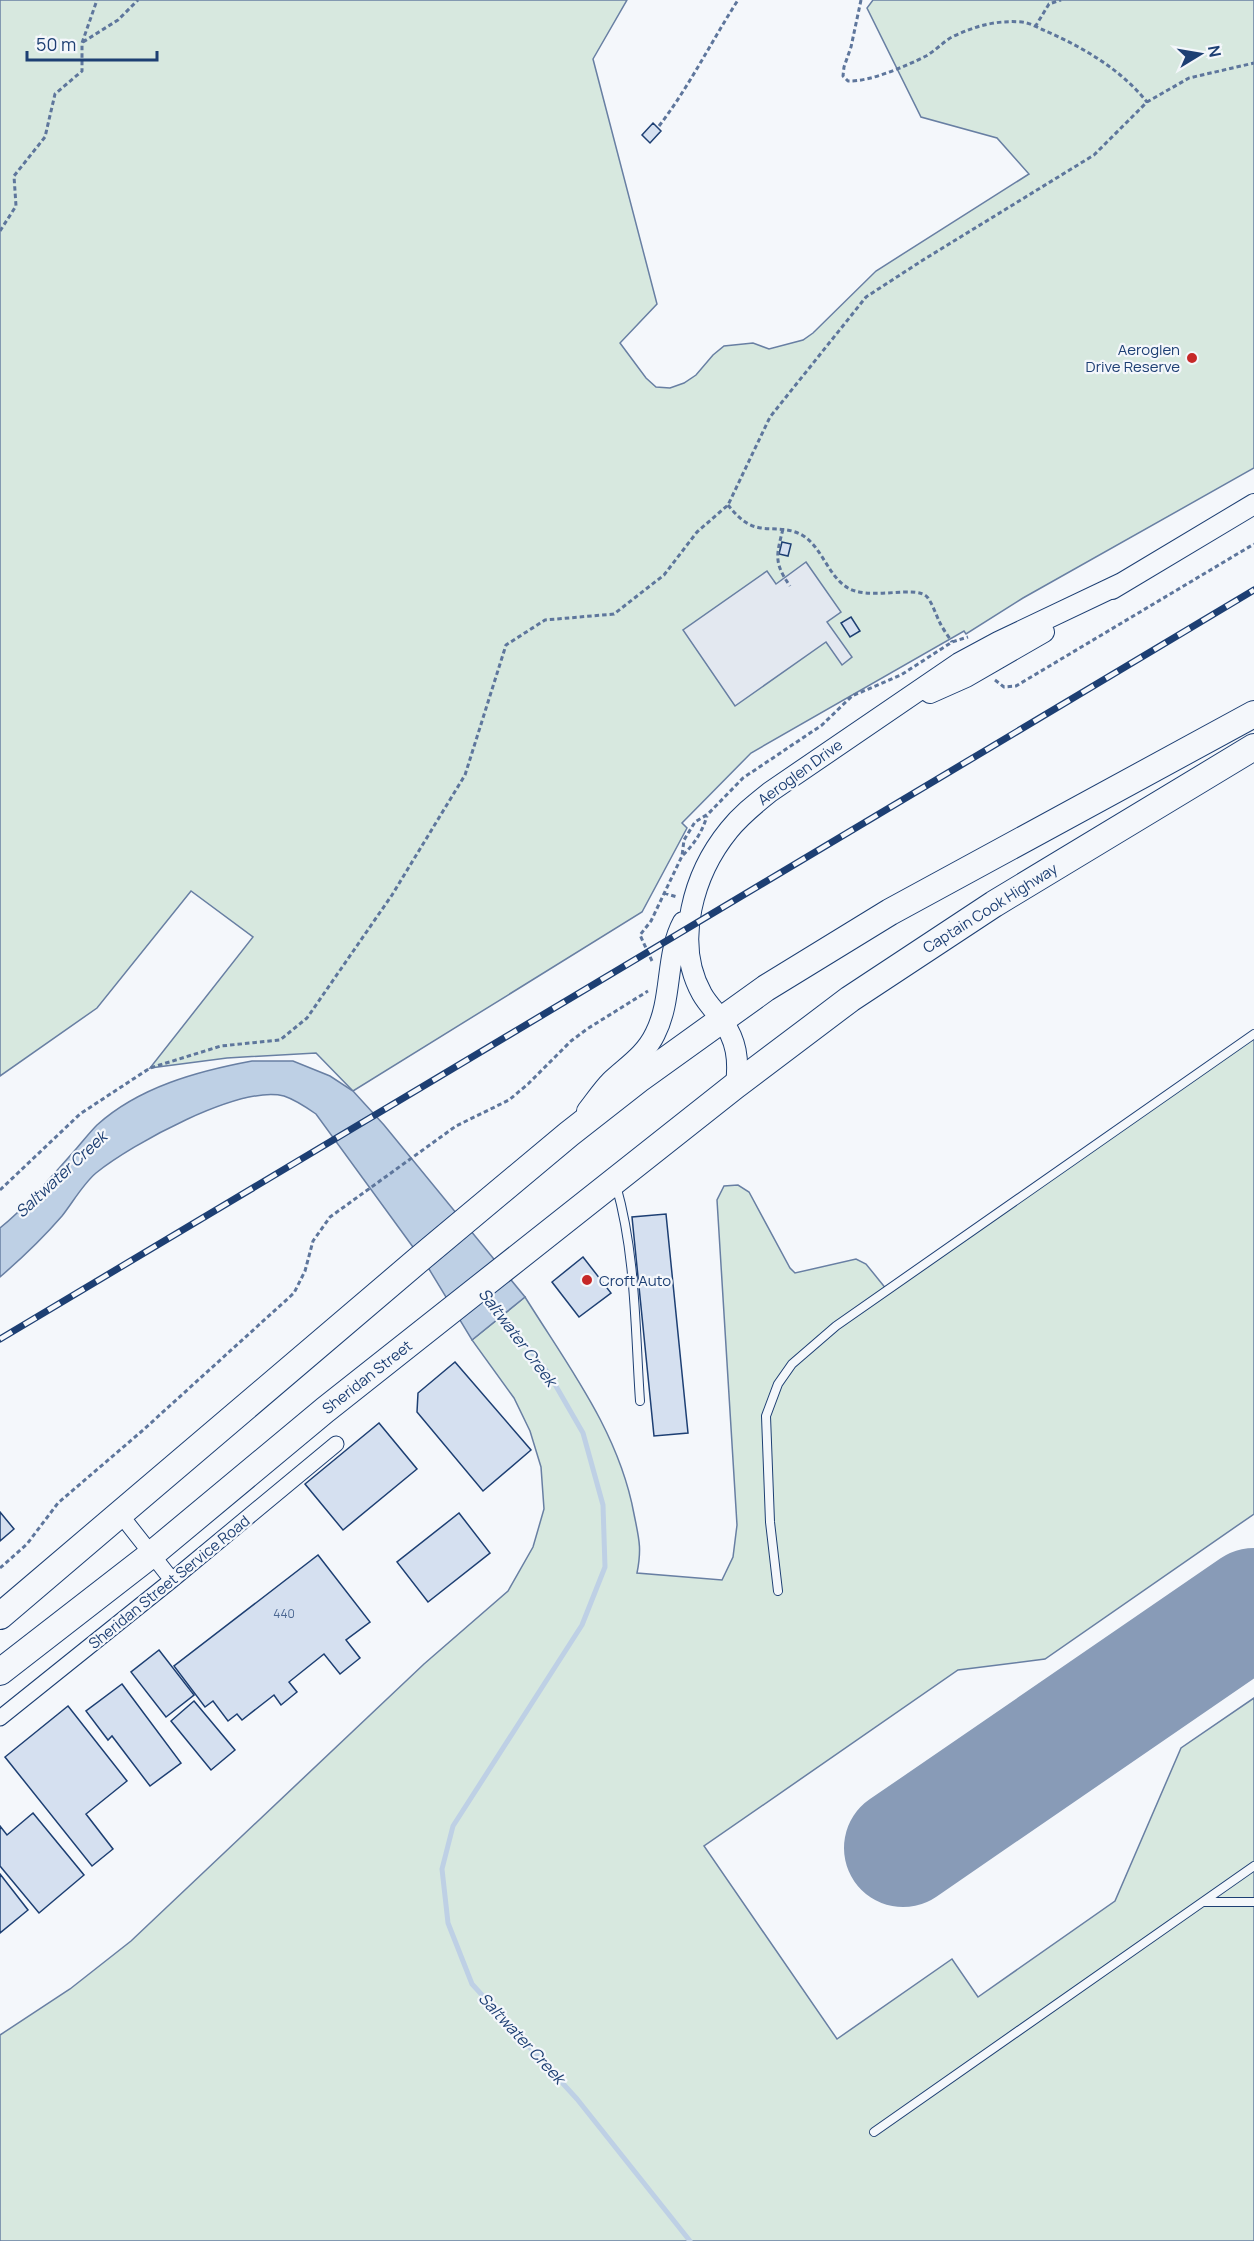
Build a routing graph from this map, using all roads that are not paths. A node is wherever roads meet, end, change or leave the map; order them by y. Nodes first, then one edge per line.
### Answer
1 (1254, 504) edge
2 (1254, 714) edge
3 (1254, 747) edge
4 (692, 906) junction
5 (722, 1020) junction
6 (1254, 1034) edge
7 (736, 1085) junction
8 (569, 1134) junction
9 (615, 1180) junction
10 (640, 1401) dead end
11 (336, 1444) dead end
12 (120, 1514) junction
13 (152, 1554) junction
14 (172, 1580) junction
15 (778, 1591) dead end
16 (0, 1616) edge
17 (0, 1672) edge
18 (0, 1718) edge
19 (1254, 1866) edge
20 (1203, 1902) junction
21 (1254, 1902) edge
22 (874, 2132) dead end

1 - 4 street, Aeroglen Drive
2 - 5 highway
3 - 7 highway, Captain Cook Highway
4 - 5 street, Aeroglen Drive
4 - 8 street, Aeroglen Drive
5 - 7 street, Aeroglen Drive
5 - 8 highway
6 - 15 lane
7 - 9 highway, Sheridan Street
8 - 12 highway
9 - 10 lane
9 - 13 highway, Sheridan Street
11 - 14 street, Sheridan Street Service Road
12 - 13 street
12 - 16 highway
13 - 14 street
13 - 17 highway, Sheridan Street
14 - 18 street, Sheridan Street Service Road
19 - 20 lane
20 - 21 lane
20 - 22 lane

